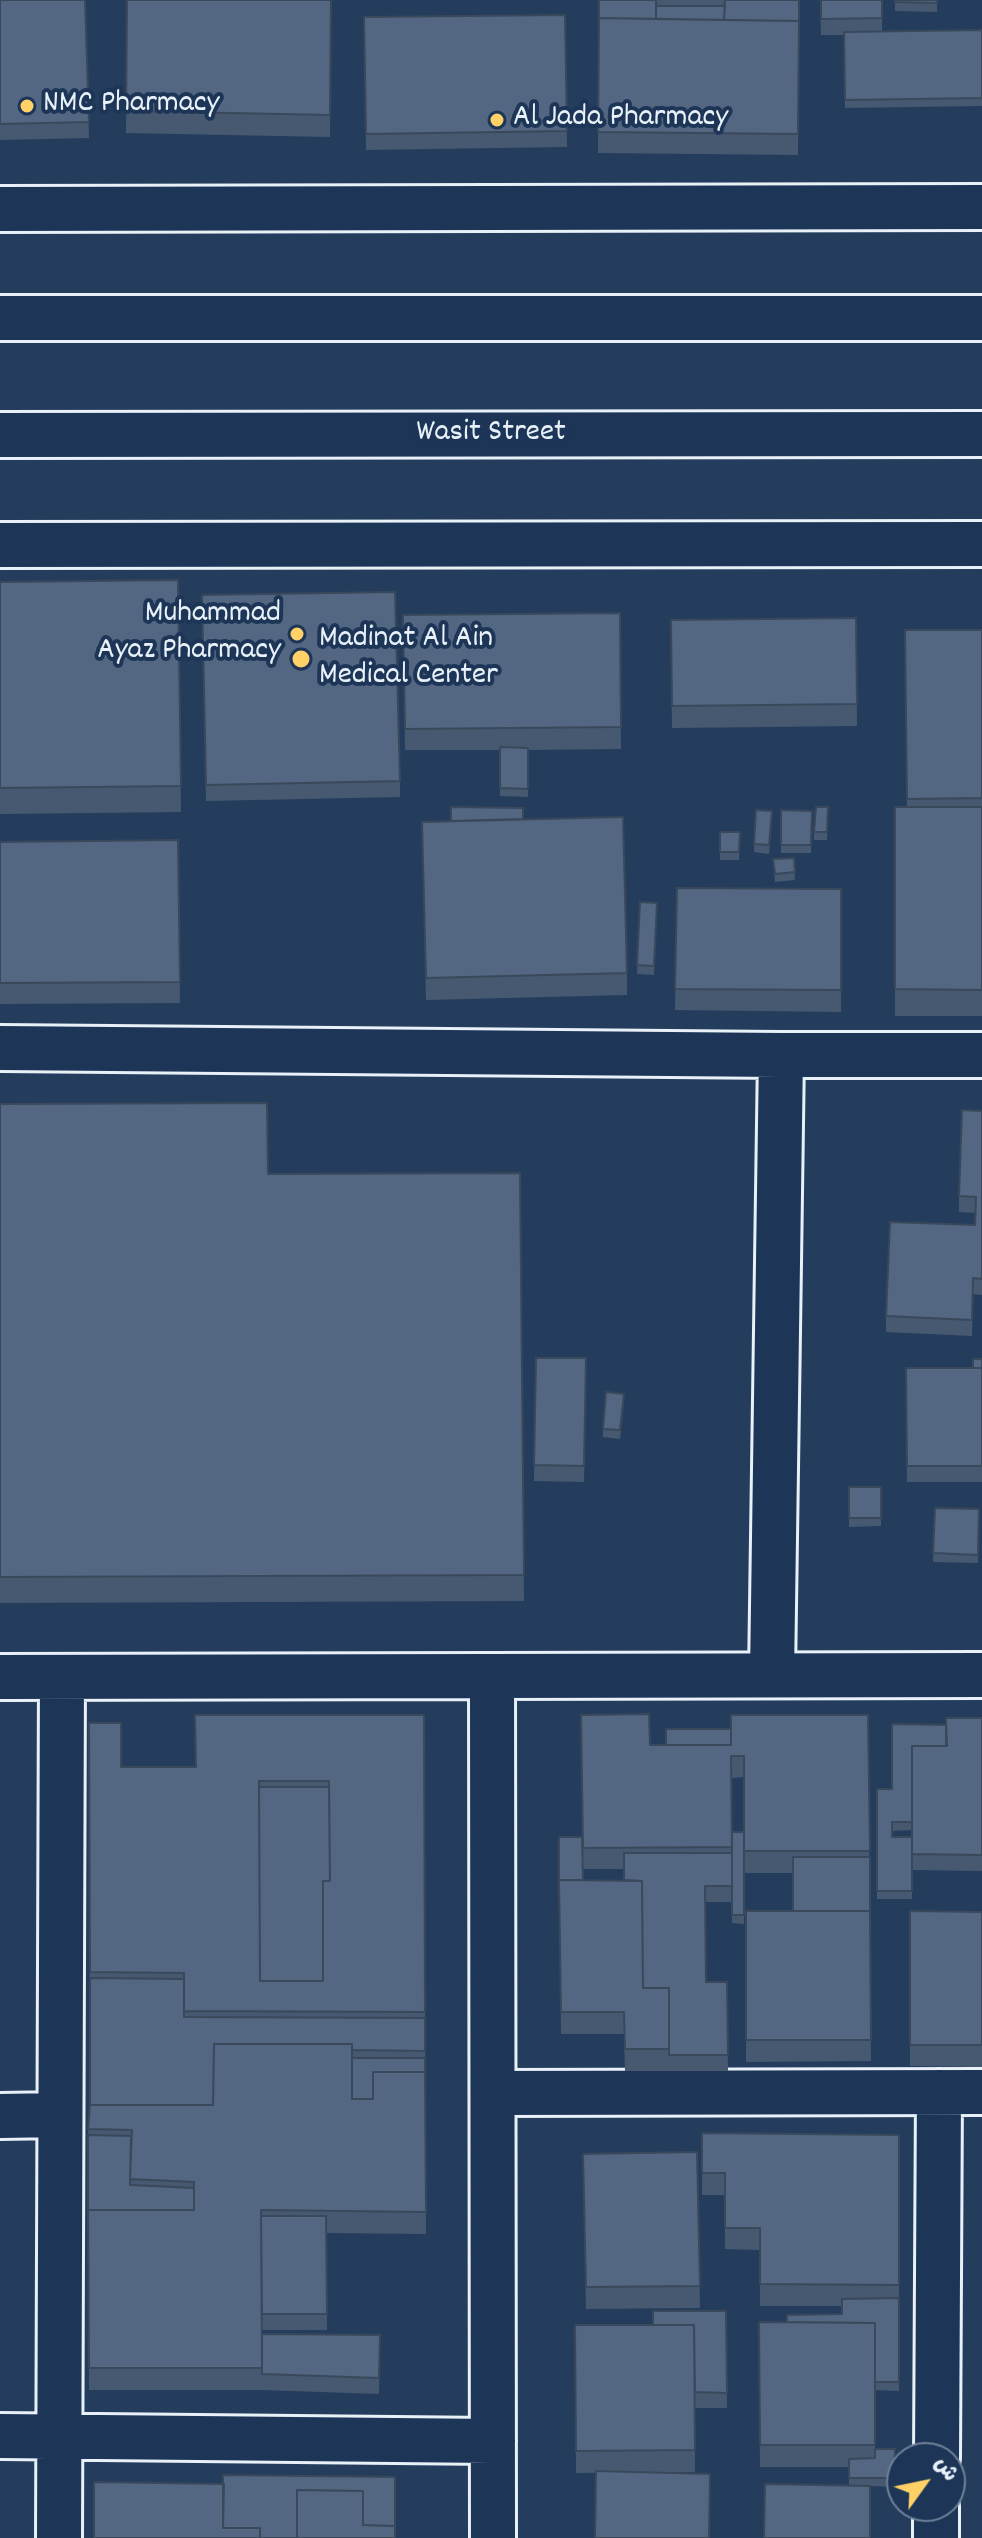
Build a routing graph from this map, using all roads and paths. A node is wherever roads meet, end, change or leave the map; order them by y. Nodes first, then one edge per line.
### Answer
1 (982, 207) edge
2 (0, 209) edge
3 (0, 318) edge
4 (982, 318) edge
5 (982, 434) edge
6 (0, 435) edge
7 (982, 544) edge
8 (0, 545) edge
9 (0, 1048) edge
10 (781, 1055) junction
11 (982, 1055) edge
12 (772, 1675) junction
13 (982, 1675) edge
14 (492, 1676) junction
15 (0, 1677) edge
16 (62, 1677) junction
17 (939, 2092) junction
18 (982, 2092) edge
19 (493, 2093) junction
20 (60, 2115) junction
21 (0, 2116) edge
22 (0, 2436) edge
23 (59, 2438) junction
24 (493, 2441) junction
25 (937, 2442) edge
26 (59, 2538) edge
27 (493, 2538) edge

1 - 2 street
3 - 4 street
5 - 6 street, Wasit Street
7 - 8 street
9 - 10 street
10 - 11 street
10 - 12 street
12 - 13 street
12 - 14 street
14 - 16 street
14 - 19 street
15 - 16 street
16 - 20 street
17 - 18 street
17 - 19 street
17 - 25 street
19 - 24 street
20 - 21 street
20 - 23 street
22 - 23 street
23 - 24 street
23 - 26 street
24 - 27 street

